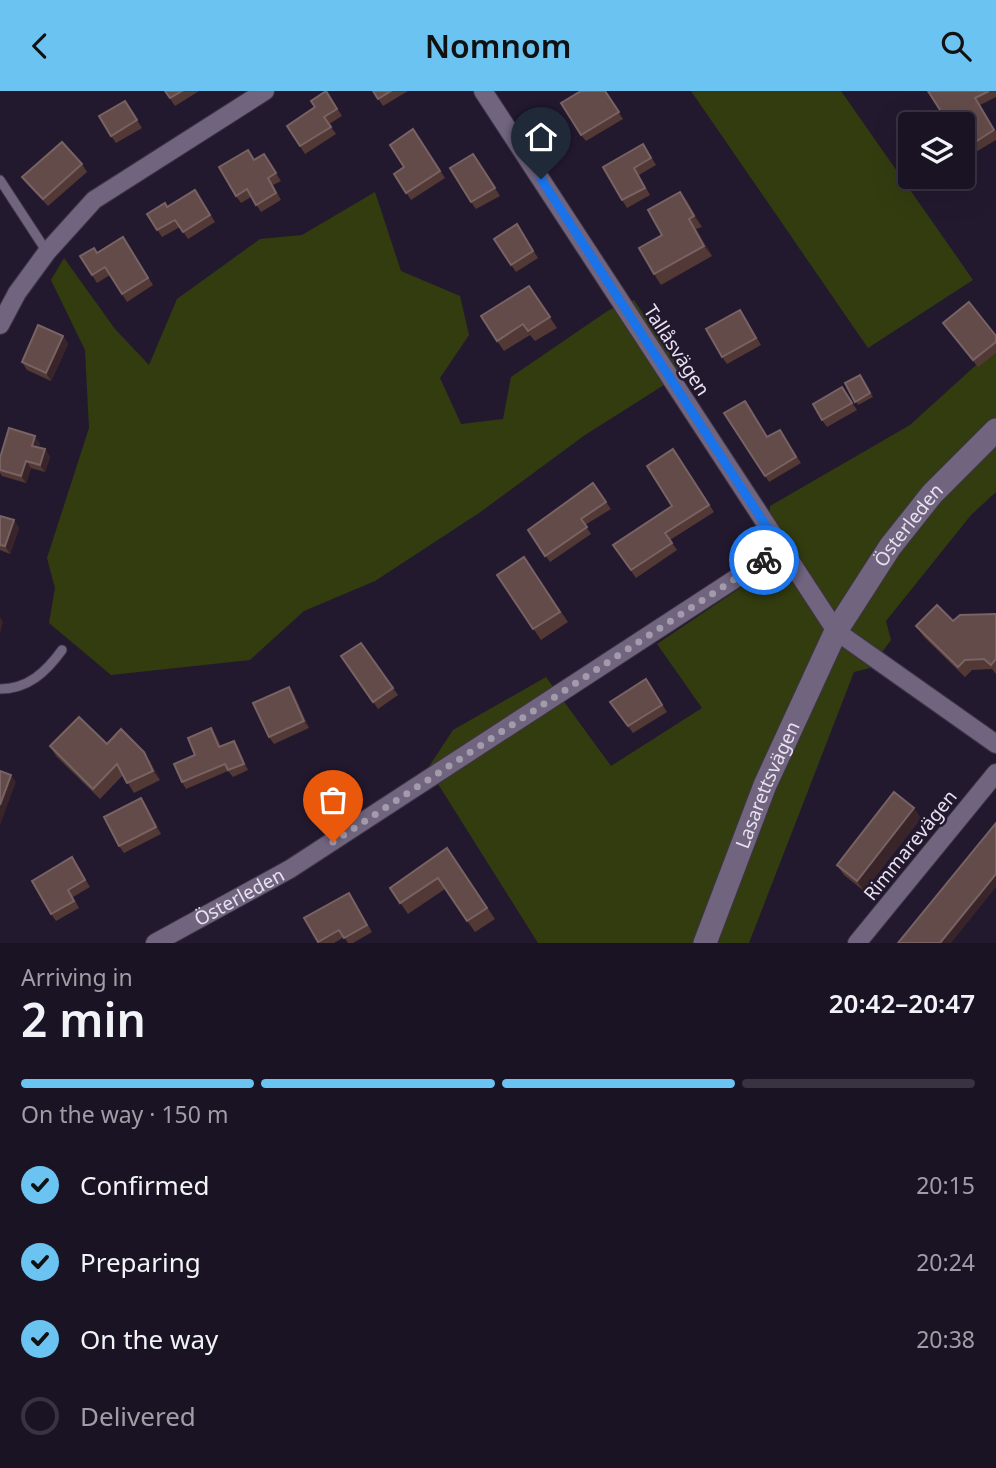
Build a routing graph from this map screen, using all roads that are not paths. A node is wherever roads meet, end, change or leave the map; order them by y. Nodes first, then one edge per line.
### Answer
1 (265, 91) edge
2 (484, 91) edge
3 (0, 180) edge
4 (47, 252) junction
5 (0, 325) edge
6 (996, 430) edge
7 (781, 549) junction
8 (836, 631) junction
9 (62, 650) dead end
10 (0, 689) edge
11 (996, 744) edge
12 (996, 773) edge
13 (155, 943) edge
14 (705, 943) edge
15 (857, 943) edge

1 - 4 street
2 - 7 street, Tallåsvägen
3 - 4 lane
4 - 5 street
6 - 8 street, Österleden
7 - 8 street, Tallåsvägen
7 - 13 street, Österleden
8 - 11 street
8 - 14 street, Lasarettsvägen
9 - 10 lane
12 - 15 street, Rimmarevägen

